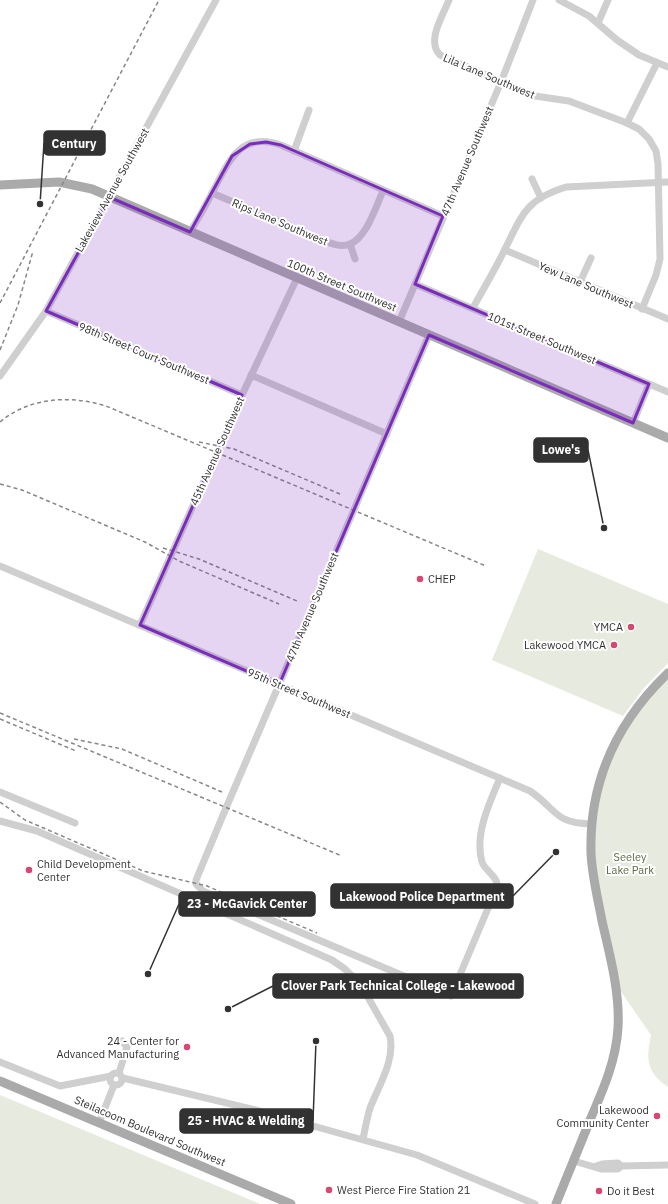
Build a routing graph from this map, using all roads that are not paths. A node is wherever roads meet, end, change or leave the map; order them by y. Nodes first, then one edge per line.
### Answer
1 (216, 0) edge
2 (449, 0) edge
3 (533, 0) edge
4 (559, 0) edge
5 (608, 0) edge
6 (598, 23) junction
7 (657, 63) junction
8 (668, 67) edge
9 (501, 82) junction
10 (309, 110) dead end
11 (627, 123) junction
12 (294, 151) junction
13 (532, 179) dead end
14 (668, 182) edge
15 (658, 183) junction
16 (0, 185) edge
17 (383, 190) junction
18 (212, 193) junction
19 (109, 197) junction
20 (541, 198) junction
21 (443, 216) junction
22 (190, 232) junction
23 (350, 244) junction
24 (505, 250) junction
25 (355, 258) dead end
26 (591, 258) dead end
27 (297, 278) junction
28 (580, 282) junction
29 (415, 284) junction
30 (473, 308) junction
31 (642, 308) junction
32 (46, 311) junction
33 (668, 319) edge
34 (399, 322) junction
35 (429, 335) junction
36 (251, 375) junction
37 (0, 376) edge
38 (650, 384) junction
39 (668, 392) edge
40 (242, 395) junction
41 (633, 423) junction
42 (387, 434) junction
43 (668, 438) edge
44 (0, 566) edge
45 (140, 625) junction
46 (668, 673) edge
47 (279, 684) junction
48 (500, 778) junction
49 (0, 792) edge
50 (0, 821) edge
51 (76, 823) dead end
52 (592, 824) junction
53 (122, 1041) dead end
54 (0, 1062) edge
55 (111, 1076) junction
56 (121, 1076) junction
57 (0, 1080) edge
58 (114, 1085) junction
59 (99, 1123) junction
60 (363, 1139) junction
61 (574, 1161) junction
62 (668, 1165) edge
63 (291, 1204) edge
64 (534, 1204) edge
65 (556, 1204) edge

1 - 19 street, Lakeview Avenue Southwest
2 - 9 street, Lila Lane Southwest
3 - 9 street, 47th Avenue Southwest
4 - 6 street
5 - 6 street
6 - 7 street
7 - 8 street
7 - 11 street
9 - 11 street, Lila Lane Southwest
9 - 21 street, 47th Avenue Southwest
10 - 12 street
11 - 15 street, Lila Lane Southwest
12 - 17 street
12 - 18 street
13 - 20 street
14 - 15 street
15 - 20 street
15 - 31 street, Lila Lane Southwest
16 - 19 main road, 100th Street Southwest
17 - 21 street
17 - 23 street
18 - 22 street
18 - 23 street, Rips Lane Southwest
19 - 22 main road, 100th Street Southwest
19 - 32 street, Lakeview Avenue Southwest
20 - 24 street
21 - 29 street, 47th Avenue Southwest
22 - 27 main road, 100th Street Southwest
23 - 25 street
24 - 28 street, Yew Lane Southwest
24 - 30 street
26 - 28 street
27 - 34 main road, 100th Street Southwest
27 - 36 street, 45th Avenue Southwest
28 - 31 street, Yew Lane Southwest
29 - 30 street, 101st Street Southwest
29 - 34 street, 47th Avenue Southwest
30 - 38 street, 101st Street Southwest
31 - 33 street, Yew Lane Southwest
32 - 37 street, Lakeview Avenue Southwest
32 - 40 street, 98th Street Court Southwest
34 - 35 main road, 100th Street Southwest
35 - 41 main road, 100th Street Southwest
35 - 42 street, 47th Avenue Southwest
36 - 40 street, 45th Avenue Southwest
36 - 42 street
38 - 39 street, 101st Street Southwest
38 - 41 street
40 - 45 street, 45th Avenue Southwest
41 - 43 main road, 100th Street Southwest
42 - 47 street, 47th Avenue Southwest
44 - 45 street, 95th Street Southwest
45 - 47 street, 95th Street Southwest
46 - 52 main road
47 - 48 street, 95th Street Southwest
47 - 48 street, 47th Avenue Southwest
48 - 52 street, 95th Street Southwest
49 - 51 street
50 - 60 street
52 - 61 main road
53 - 56 street
54 - 55 street
55 - 56 street
55 - 58 street
56 - 58 street
56 - 60 street
57 - 59 main road, Steilacoom Boulevard Southwest
58 - 59 street
59 - 63 main road, Steilacoom Boulevard Southwest
60 - 64 street
61 - 62 street
61 - 65 main road

